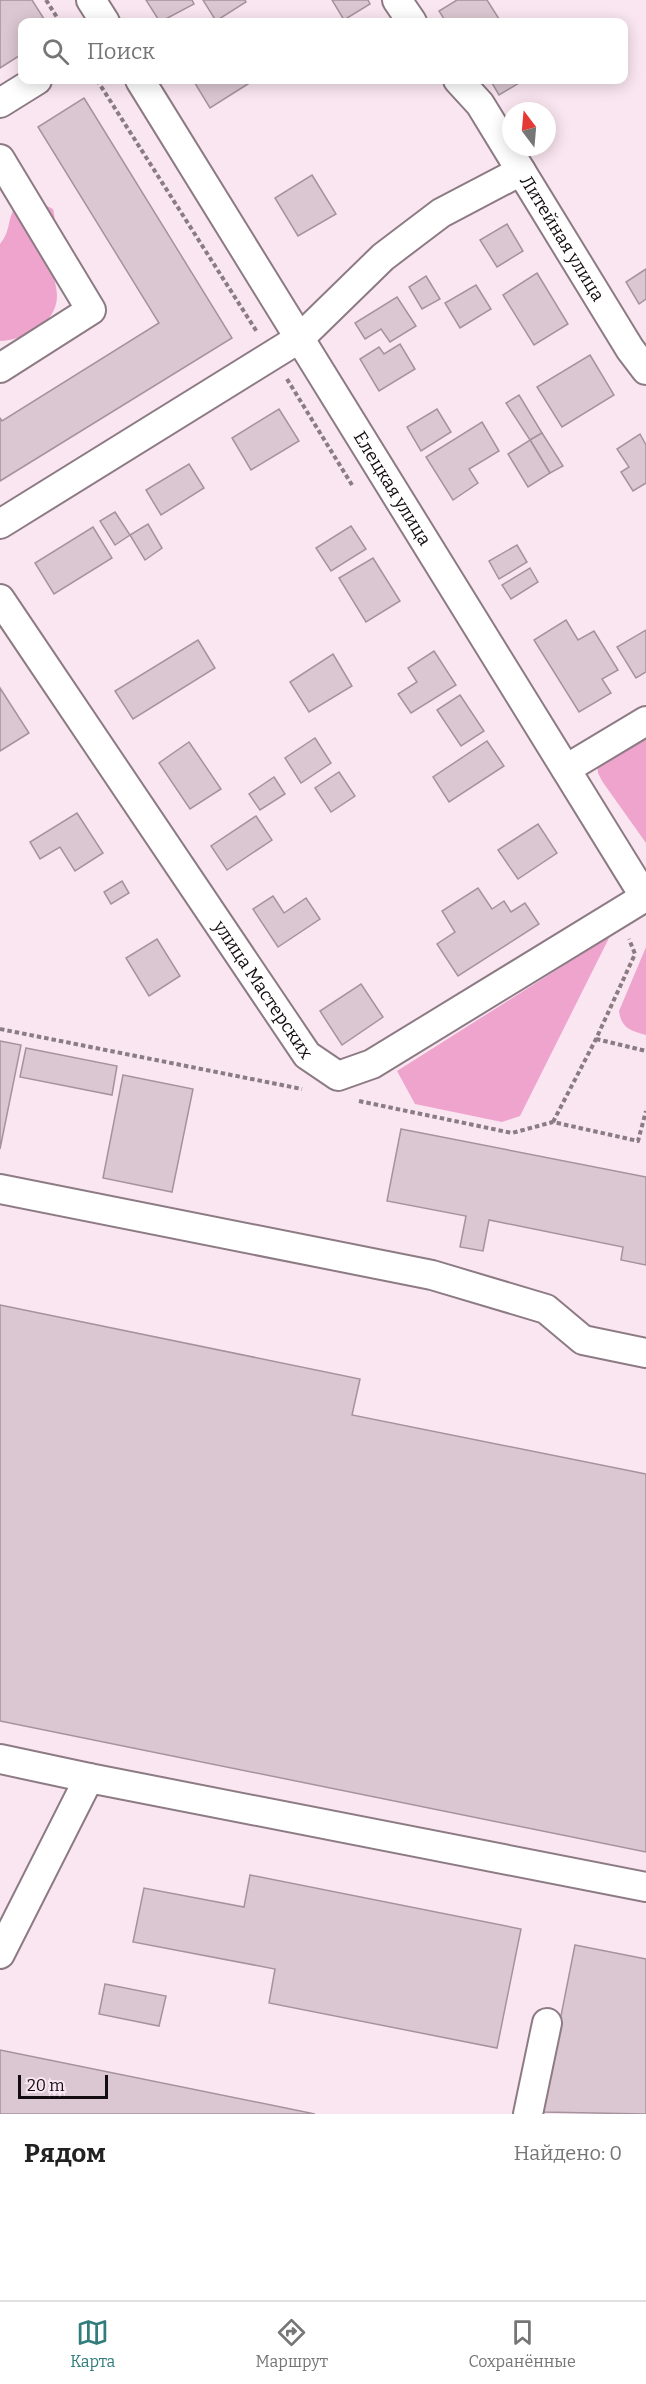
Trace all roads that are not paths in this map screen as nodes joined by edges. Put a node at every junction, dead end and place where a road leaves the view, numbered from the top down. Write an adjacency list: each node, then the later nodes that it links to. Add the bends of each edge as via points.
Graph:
1 (91, 0): 3 (street)
2 (397, 0): 4 (street)
3 (102, 18)
4 (409, 18)
5 (31, 84): 8 (street)
6 (142, 84): 11 (street, Елецкая улица)
7 (462, 84): 10 (street, Литейная улица, via 480,104)
8 (0, 103)
9 (0, 159): 12 (street, via 91,310)
10 (521, 171): 11 (street, via 441,213 383,257); 13 (street, Литейная улица)
11 (300, 338): 14 (street); 17 (street, Елецкая улица)
12 (0, 368)
13 (646, 370)
14 (0, 524)
15 (4, 615): 18 (street, улица Мастерских, via 307,1055 338,1076 372,1064)
16 (646, 721): 17 (street)
17 (566, 770): 18 (street, Елецкая улица)
18 (645, 898)
19 (0, 1189): 20 (street, via 432,1275 546,1309 583,1340)
20 (646, 1353)
21 (0, 1759): 22 (street)
22 (89, 1778): 23 (street); 24 (street)
23 (646, 1887)
24 (0, 1954)
25 (547, 2023): 26 (street)
26 (528, 2114)

